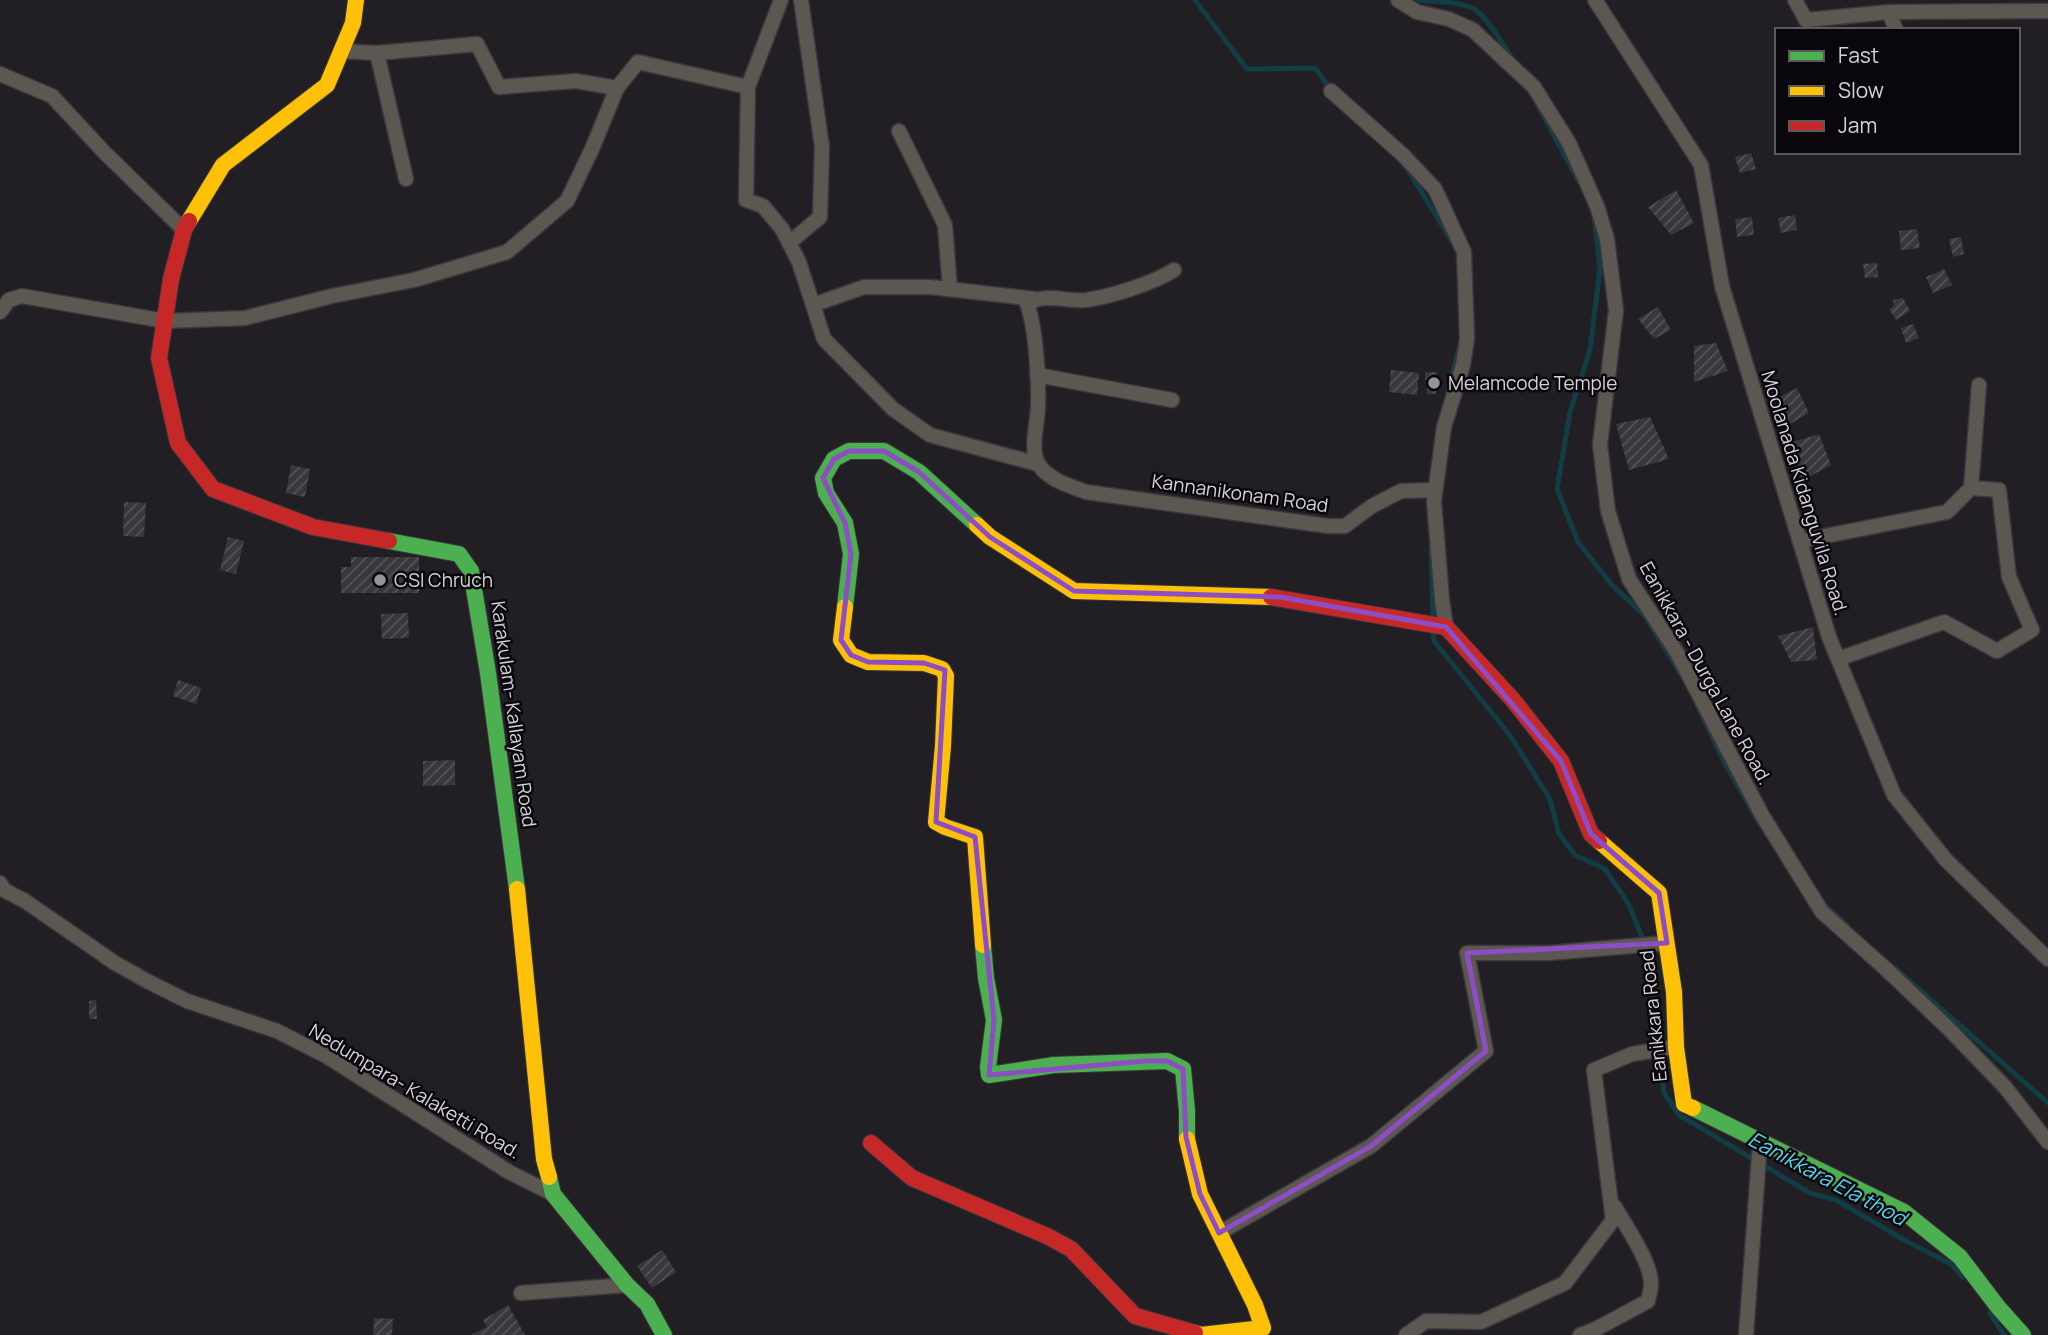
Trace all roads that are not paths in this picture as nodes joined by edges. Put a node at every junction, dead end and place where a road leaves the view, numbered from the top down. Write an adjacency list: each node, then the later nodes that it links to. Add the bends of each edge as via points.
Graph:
1 (356, 0): 10 (street, Karakulam- Kallayam Road, via 353,23)
2 (781, 0): 13 (street, Kannanikonam Road)
3 (801, 0): 19 (street, via 822,147 820,217)
4 (1398, 0): 40 (street, Eanikkara - Durga Lane Road., via 1417,12 1473,30 1534,88 1569,143 1607,239 1616,310 1601,444 1608,511 1629,579 1676,651 1762,815 1822,912 1949,1029)
5 (1595, 0): 32 (street, Moolanada Kidanguvila Road., via 1701,165 1722,286)
6 (1795, 0): 7 (street, via 1806,20)
7 (1889, 12): 8 (street); 9 (street)
8 (2048, 12)
9 (1895, 28)
10 (341, 51): 11 (street); 18 (street, Karakulam- Kallayam Road, via 327,85 223,165)
11 (377, 53): 14 (street, via 477,44 499,88 576,81); 17 (street)
12 (0, 74): 18 (street, via 52,96)
13 (748, 87): 14 (street, via 638,62); 19 (street, Kannanikonam Road, via 746,200 763,206)
14 (617, 88): 25 (street, via 567,201 507,252 414,280 245,318)
15 (1331, 91): 31 (street, via 1435,190 1464,252 1467,339)
16 (899, 131): 21 (street, via 945,225)
17 (406, 179)
18 (184, 230): 25 (street, Karakulam- Kallayam Road)
19 (789, 243): 24 (street, Kannanikonam Road)
20 (1174, 270): 22 (street, via 1116,294 1083,300)
21 (950, 289): 22 (street); 24 (street, via 864,287)
22 (1035, 299): 26 (street, via 1027,304)
23 (3, 302): 25 (street, via 22,296)
24 (813, 305): 29 (street, Kannanikonam Road, via 824,339 893,409 919,428 930,435)
25 (165, 321): 42 (street, Karakulam- Kallayam Road, via 159,358 178,443 213,489 313,527 459,554 471,571 520,912 544,1159)
26 (1037, 375): 28 (street); 29 (street, via 1034,434)
27 (1979, 385): 30 (street)
28 (1172, 400)
29 (1038, 464): 31 (street, Kannanikonam Road, via 1065,485 1086,492 1328,526 1345,526 1401,491)
30 (1971, 488): 32 (street, via 1947,512); 34 (street, via 1999,490 2009,578 2032,629 1997,651 1944,622)
31 (1431, 490): 33 (street, via 1442,600)
32 (1800, 541): 34 (street, Moolanada Kidanguvila Road.)
33 (1438, 625): 36 (street, Eanikkara Road, via 1513,700 1561,761 1591,834 1659,893); 44 (street, via 1280,597 1074,591 990,537 919,472 884,451 849,451 834,459 823,478 826,493 845,523 851,554 841,640 851,655 868,663 924,663 942,669 946,676 936,822 975,837 986,978 994,1020 989,1075 1054,1065 1145,1061 1167,1061 1183,1069 1186,1137 1200,1194)
34 (1838, 659): 37 (street, Moolanada Kidanguvila Road., via 1894,795 1946,860)
35 (0, 883): 42 (street, Nedumpara- Kalaketti Road., via 4,890 147,981 187,1001 277,1031 328,1057 509,1172)
36 (1667, 943): 38 (street, Eanikkara Road, via 1674,992); 44 (street, via 1549,953 1467,953 1486,1051 1371,1146)
37 (2048, 959)
38 (1664, 1049): 39 (street, Eanikkara Road, via 1684,1104); 43 (street, via 1632,1054 1594,1070)
39 (1760, 1142): 51 (street); 52 (street, Eanikkara Road, via 1904,1212 1960,1257)
40 (2048, 1142)
41 (872, 1143): 47 (street, via 912,1178 1071,1249 1135,1316 1201,1335)
42 (554, 1194): 45 (street, Karakulam- Kallayam Road)
43 (1611, 1202): 49 (street, via 1613,1220 1565,1283 1481,1322 1426,1321); 50 (street, via 1632,1235 1652,1282 1648,1301)
44 (1219, 1233): 47 (street)
45 (627, 1285): 46 (street); 48 (street, Karakulam- Kallayam Road, via 648,1304)
46 (521, 1293)
47 (1266, 1331)
48 (664, 1335)
49 (1406, 1335)
50 (1580, 1335)
51 (1746, 1335)
52 (2023, 1335)

